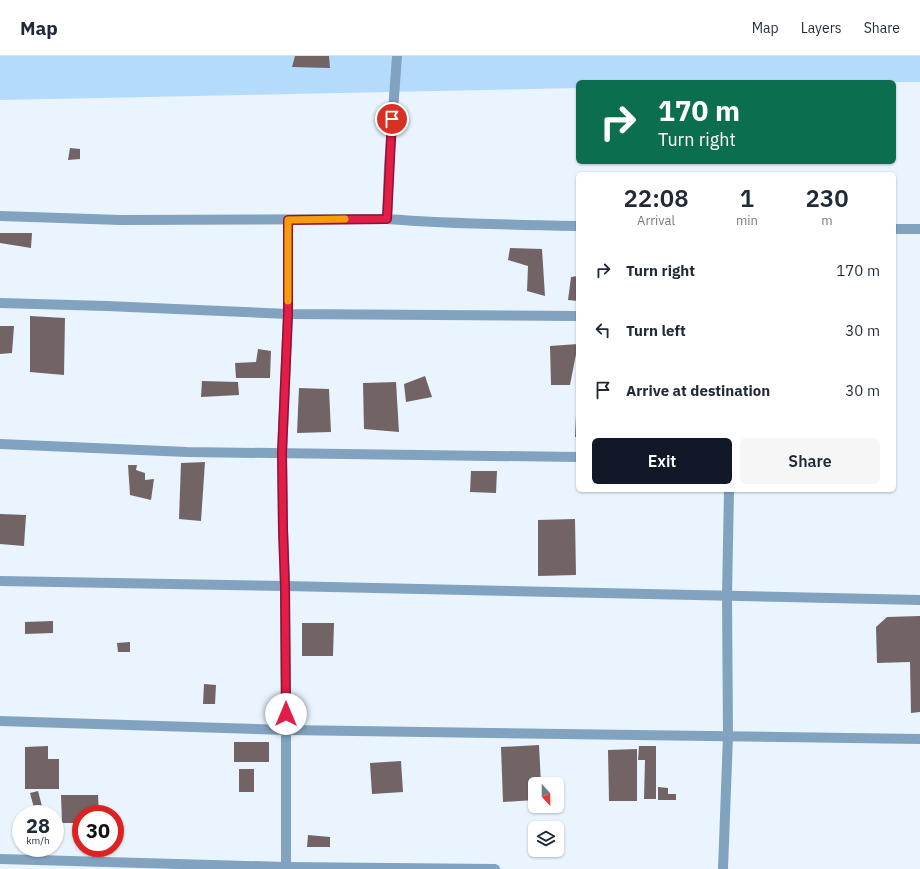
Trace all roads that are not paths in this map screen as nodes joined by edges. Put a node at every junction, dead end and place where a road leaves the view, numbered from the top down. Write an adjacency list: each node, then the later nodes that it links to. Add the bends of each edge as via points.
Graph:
1 (397, 56): 3 (street)
2 (0, 216): 4 (street, via 121,220)
3 (387, 219): 4 (street); 5 (street, via 453,224)
4 (288, 220): 9 (street)
5 (576, 226)
6 (896, 229): 7 (street)
7 (920, 229)
8 (0, 304): 9 (street)
9 (288, 314): 10 (street); 12 (street)
10 (576, 316)
11 (0, 444): 12 (street, via 187,452)
12 (282, 453): 13 (street); 16 (street)
13 (576, 457)
14 (729, 492): 17 (street)
15 (0, 581): 16 (street)
16 (285, 586): 17 (street); 20 (street)
17 (727, 596): 18 (street); 21 (street)
18 (920, 600)
19 (0, 721): 20 (street)
20 (286, 730): 21 (street); 24 (street)
21 (728, 736): 22 (street); 26 (street)
22 (920, 739)
23 (0, 859): 24 (street)
24 (286, 868): 25 (street)
25 (495, 869)
26 (723, 869)

